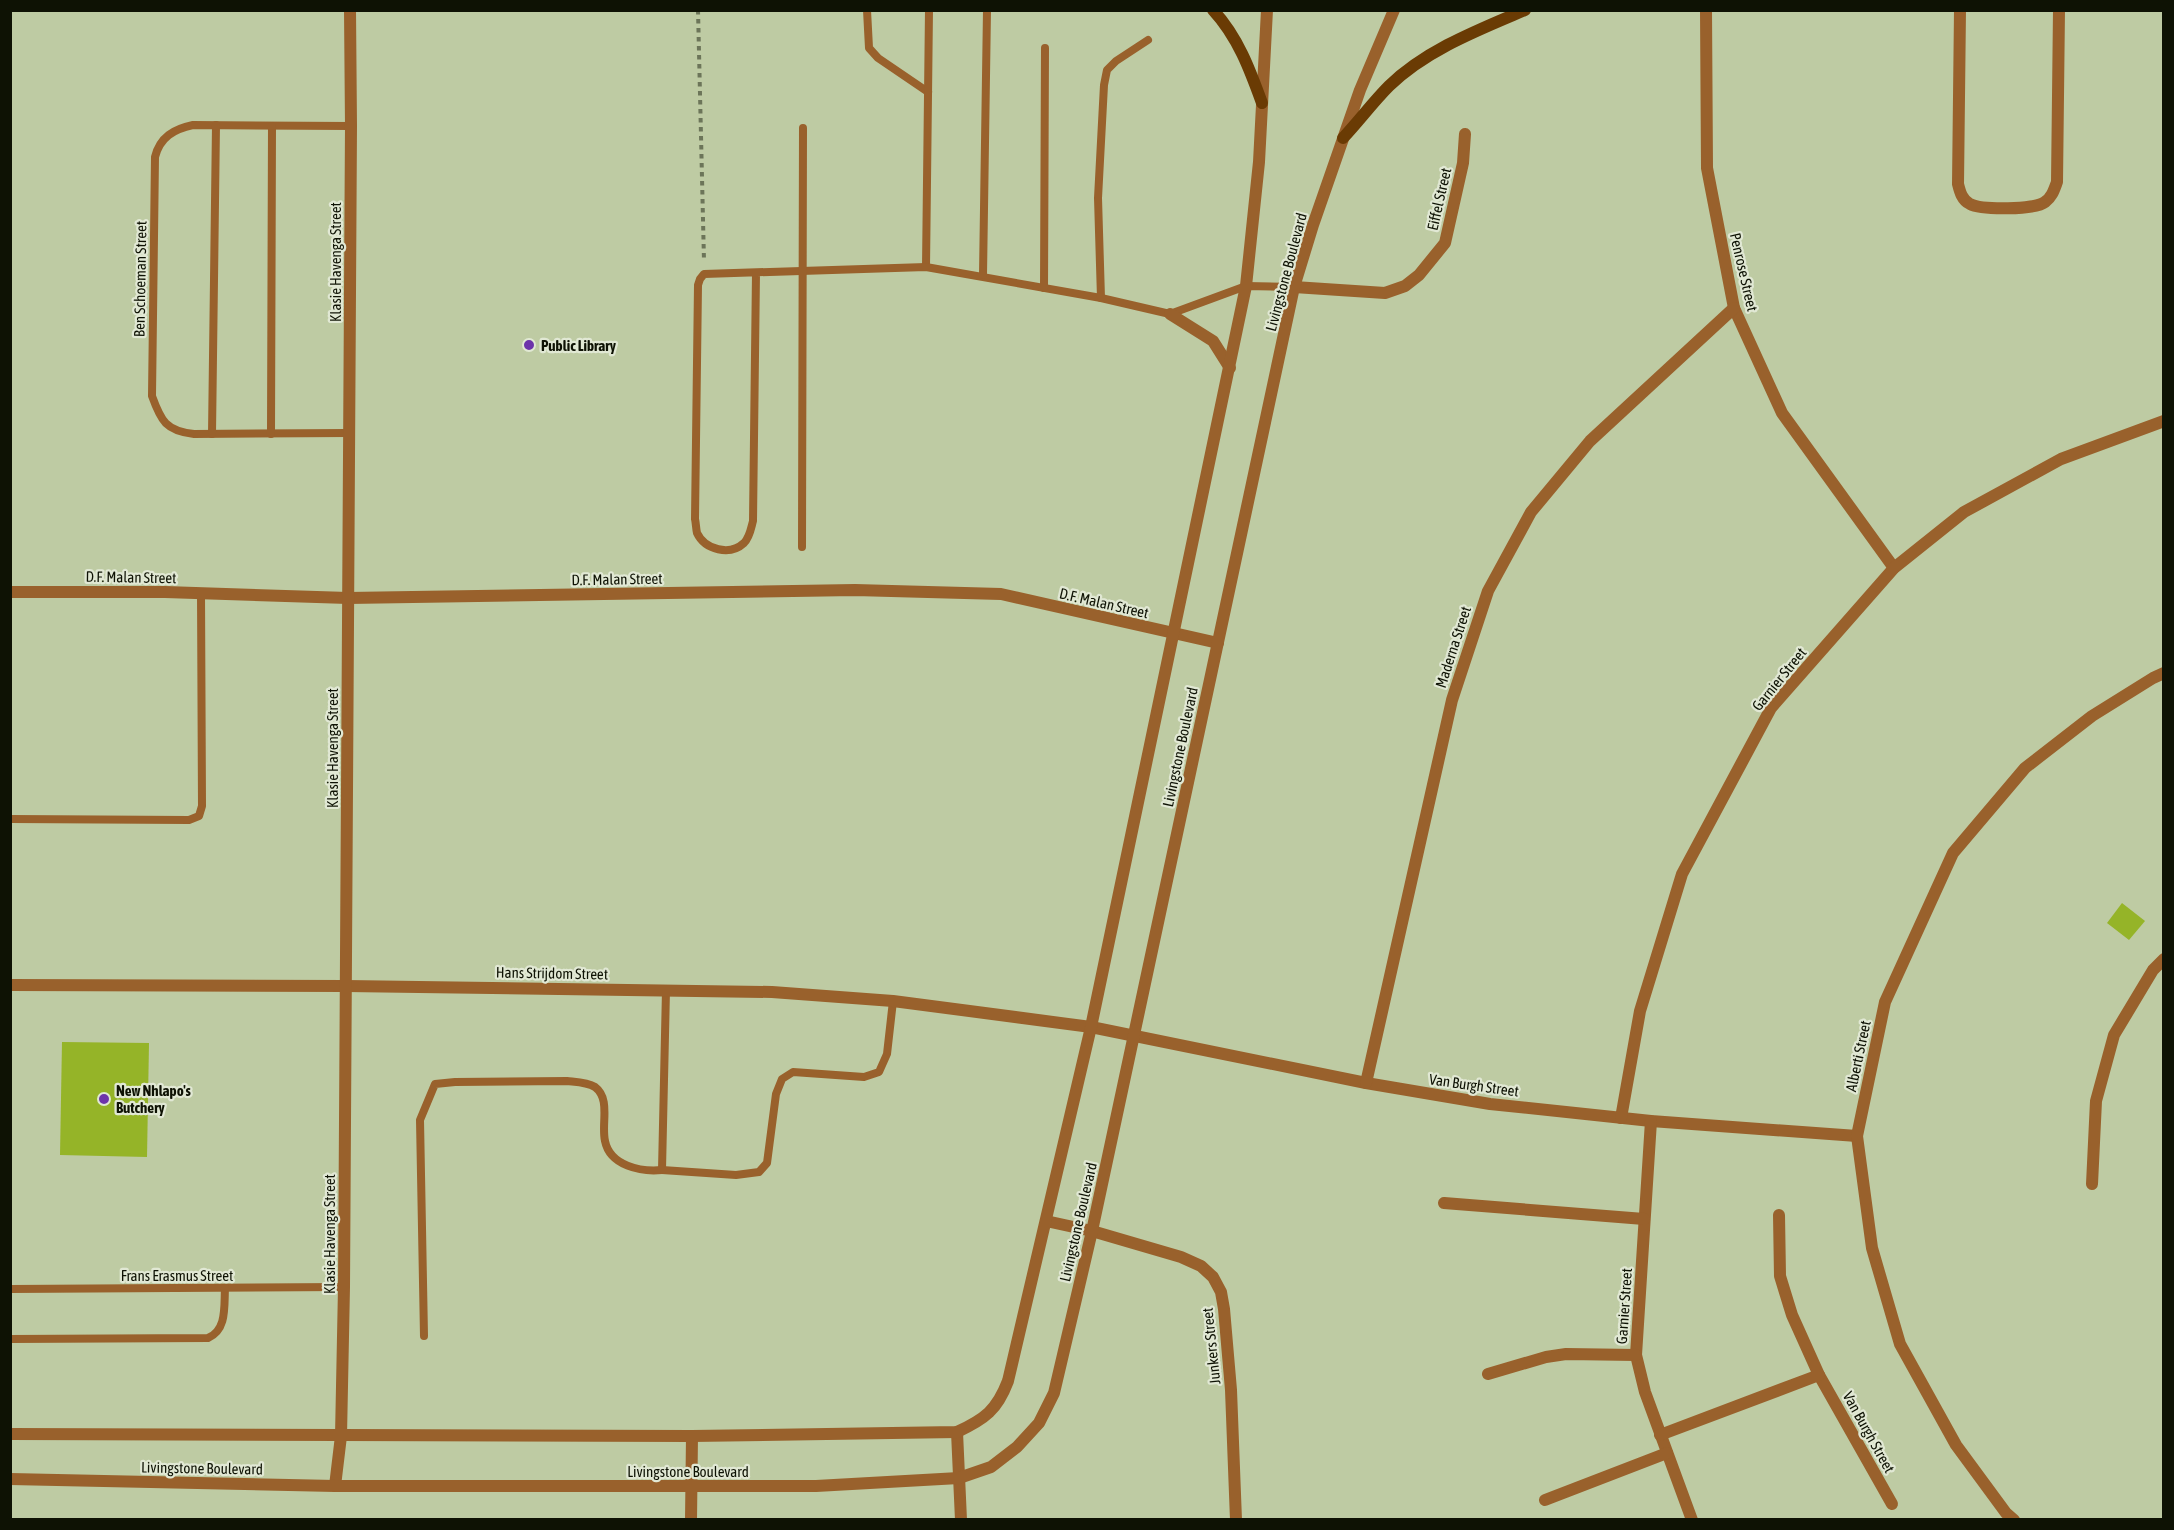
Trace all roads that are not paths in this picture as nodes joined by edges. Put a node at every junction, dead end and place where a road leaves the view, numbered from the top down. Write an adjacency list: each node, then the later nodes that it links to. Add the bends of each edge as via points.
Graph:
1 (350, 10): 18 (street, Klasie Havenga Street)
2 (867, 10): 14 (lane, via 869,48)
3 (929, 10): 14 (lane)
4 (987, 10): 25 (lane)
5 (1214, 10): 15 (main road, via 1238,44)
6 (1268, 10): 15 (street, Livingstone Boulevard)
7 (1394, 10): 21 (street, Livingstone Boulevard)
8 (1525, 10): 21 (main road, via 1424,60 1390,85)
9 (1706, 10): 30 (street, Penrose Street, via 1707,168)
10 (1960, 10): 11 (street, via 1958,184 1969,204 1983,208 2032,207 2052,196 2057,182)
11 (2059, 10)
12 (1148, 40): 29 (lane, via 1107,70 1104,85 1098,198)
13 (1045, 48): 28 (lane)
14 (928, 92): 22 (lane)
15 (1262, 103): 26 (street, Livingstone Boulevard)
16 (216, 125): 17 (lane, Ben Schoeman Street); 35 (lane); 35 (lane, Ben Schoeman Street, via 179,128 158,146 155,157 152,396 160,417 170,427 179,432)
17 (272, 126): 18 (lane, Ben Schoeman Street); 36 (lane)
18 (351, 126): 34 (street, Klasie Havenga Street)
19 (803, 128): 23 (lane)
20 (1466, 134): 27 (street, Eiffel Street, via 1444,243 1419,275 1405,286 1385,293)
21 (1343, 138): 27 (street, Livingstone Boulevard)
22 (926, 267): 23 (lane); 25 (lane)
23 (804, 272): 24 (lane); 37 (lane)
24 (756, 273): 24 (lane, via 753,520 744,542 736,549 724,550 703,542 695,519 698,285 704,274)
25 (983, 275): 28 (lane)
26 (1246, 286): 27 (lane); 31 (lane); 32 (street, Livingstone Boulevard)
27 (1294, 287): 43 (street, Livingstone Boulevard)
28 (1044, 288): 29 (lane)
29 (1101, 298): 31 (lane)
30 (1734, 308): 38 (street, Penrose Street, via 1782,413); 53 (street, Maderna Street, via 1590,441 1531,512 1488,591 1452,700)
31 (1170, 314): 32 (street, via 1213,341)
32 (1230, 368): 42 (street, Livingstone Boulevard)
33 (2163, 421): 38 (street, Garnier Street, via 2061,459 1983,501)
34 (348, 433): 36 (lane, Ben Schoeman Street); 41 (street, Klasie Havenga Street)
35 (212, 434): 36 (lane, Ben Schoeman Street)
36 (271, 434)
37 (802, 548)
38 (1894, 568): 54 (street, Garnier Street, via 1771,708 1682,874 1640,1011)
39 (10, 592): 40 (street, D.F. Malan Street)
40 (201, 594): 41 (street, D.F. Malan Street); 45 (lane, via 199,816 189,820)
41 (348, 598): 42 (street, D.F. Malan Street, via 855,590 1001,594); 48 (street, Klasie Havenga Street)
42 (1173, 634): 43 (street, D.F. Malan Street); 51 (street, Livingstone Boulevard)
43 (1218, 643): 52 (street, Livingstone Boulevard)
44 (2163, 673): 56 (street, Alberti Street, via 2092,716 2025,768 1953,854 1885,1002)
45 (10, 819)
46 (2163, 959): 58 (street, via 2152,970 2114,1035 2096,1101)
47 (10, 985): 48 (street, Hans Strijdom Street)
48 (346, 986): 49 (street, Hans Strijdom Street); 64 (street, Klasie Havenga Street)
49 (666, 990): 50 (street, Hans Strijdom Street, via 772,992); 57 (lane)
50 (893, 1001): 51 (street, Hans Strijdom Street); 57 (lane, via 887,1054 879,1072 864,1077 793,1072 782,1079 776,1094 767,1163 759,1172 736,1175)
51 (1091, 1027): 52 (street, Van Burgh Street); 62 (street, Livingstone Boulevard)
52 (1134, 1035): 53 (street, Van Burgh Street); 63 (street, Livingstone Boulevard)
53 (1366, 1083): 54 (street, Van Burgh Street, via 1490,1104)
54 (1621, 1118): 55 (street, Van Burgh Street)
55 (1651, 1121): 56 (street, Van Burgh Street); 61 (street, Garnier Street)
56 (1857, 1136): 84 (street, Alberti Street, via 1872,1248 1900,1344 1956,1445)
57 (662, 1170): 67 (lane, via 650,1172 632,1167 613,1156 605,1142 603,1098 584,1083 435,1084 420,1120)
58 (2092, 1184)
59 (1444, 1203): 61 (street)
60 (1779, 1215): 71 (street, Van Burgh Street, via 1780,1276 1792,1315)
61 (1644, 1218): 69 (street, Garnier Street)
62 (1046, 1221): 63 (street, Junkers Street); 72 (street, Livingstone Boulevard, via 1002,1398 982,1420)
63 (1092, 1231): 78 (street, Livingstone Boulevard, via 1054,1393 1039,1423 991,1467); 87 (street, Junkers Street, via 1201,1266 1221,1292 1231,1390)
64 (344, 1287): 65 (lane, Frans Erasmus Street); 75 (street, Klasie Havenga Street)
65 (225, 1288): 66 (lane, Frans Erasmus Street); 68 (lane, via 220,1331 208,1338)
66 (10, 1289)
67 (424, 1336)
68 (10, 1339)
69 (1636, 1355): 70 (street, via 1566,1354); 74 (street, Garnier Street)
70 (1488, 1374)
71 (1819, 1375): 74 (street); 83 (street, Van Burgh Street)
72 (957, 1432): 76 (street, Livingstone Boulevard); 78 (street)
73 (10, 1434): 75 (street, Livingstone Boulevard)
74 (1660, 1435): 77 (street, Garnier Street)
75 (341, 1436): 76 (street, Livingstone Boulevard); 81 (street, Klasie Havenga Street)
76 (693, 1436): 80 (street)
77 (1666, 1453): 82 (street); 88 (street, Garnier Street)
78 (959, 1478): 80 (street, Livingstone Boulevard, via 816,1486); 86 (street)
79 (10, 1479): 81 (street, Livingstone Boulevard)
80 (691, 1485): 81 (street, Livingstone Boulevard); 85 (street)
81 (335, 1486)
82 (1545, 1500)
83 (1892, 1504)
84 (2005, 1517)
85 (691, 1520)
86 (961, 1520)
87 (1236, 1520)
88 (1692, 1520)

